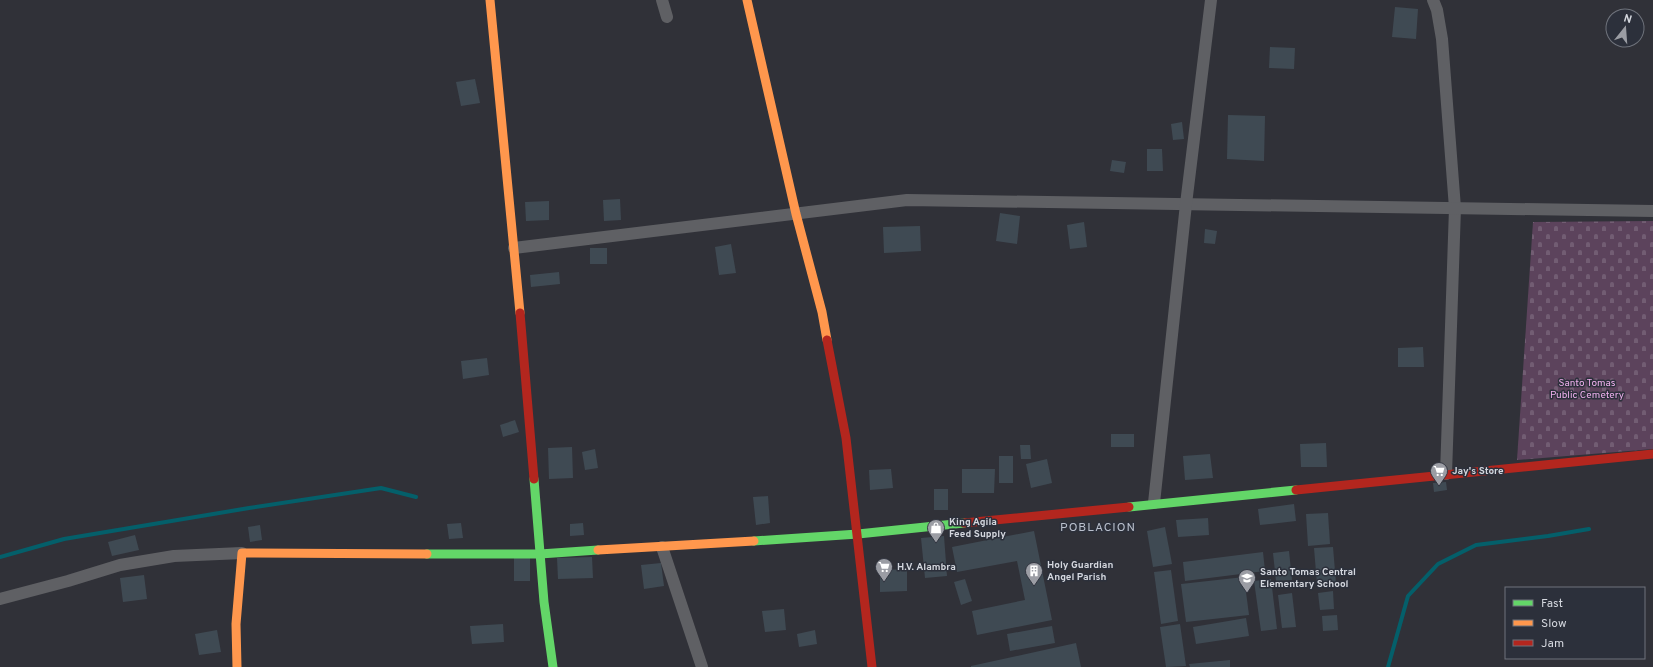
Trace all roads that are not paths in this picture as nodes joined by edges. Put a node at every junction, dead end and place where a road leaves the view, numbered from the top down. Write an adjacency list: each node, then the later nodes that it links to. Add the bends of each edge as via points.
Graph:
1 (490, 0): 11 (street)
2 (662, 0): 6 (street)
3 (746, 0): 10 (street)
4 (1211, 0): 7 (street)
5 (1433, 0): 8 (street, via 1442,39)
6 (667, 16)
7 (1186, 204): 8 (street); 10 (street, via 907,200); 14 (street)
8 (1456, 208): 9 (street); 13 (street)
9 (1653, 211)
10 (796, 214): 11 (street); 15 (street, via 822,312 846,438)
11 (514, 248): 18 (street)
12 (1653, 454): 13 (street)
13 (1446, 474): 14 (street)
14 (1154, 503): 15 (street)
15 (858, 534): 16 (street); 23 (street)
16 (662, 547): 18 (street); 22 (street)
17 (242, 553): 18 (street); 19 (street, via 174,556 120,565); 20 (street, via 238,598)
18 (540, 554): 21 (street)
19 (0, 598)
20 (237, 667)
21 (552, 667)
22 (702, 667)
23 (872, 667)

